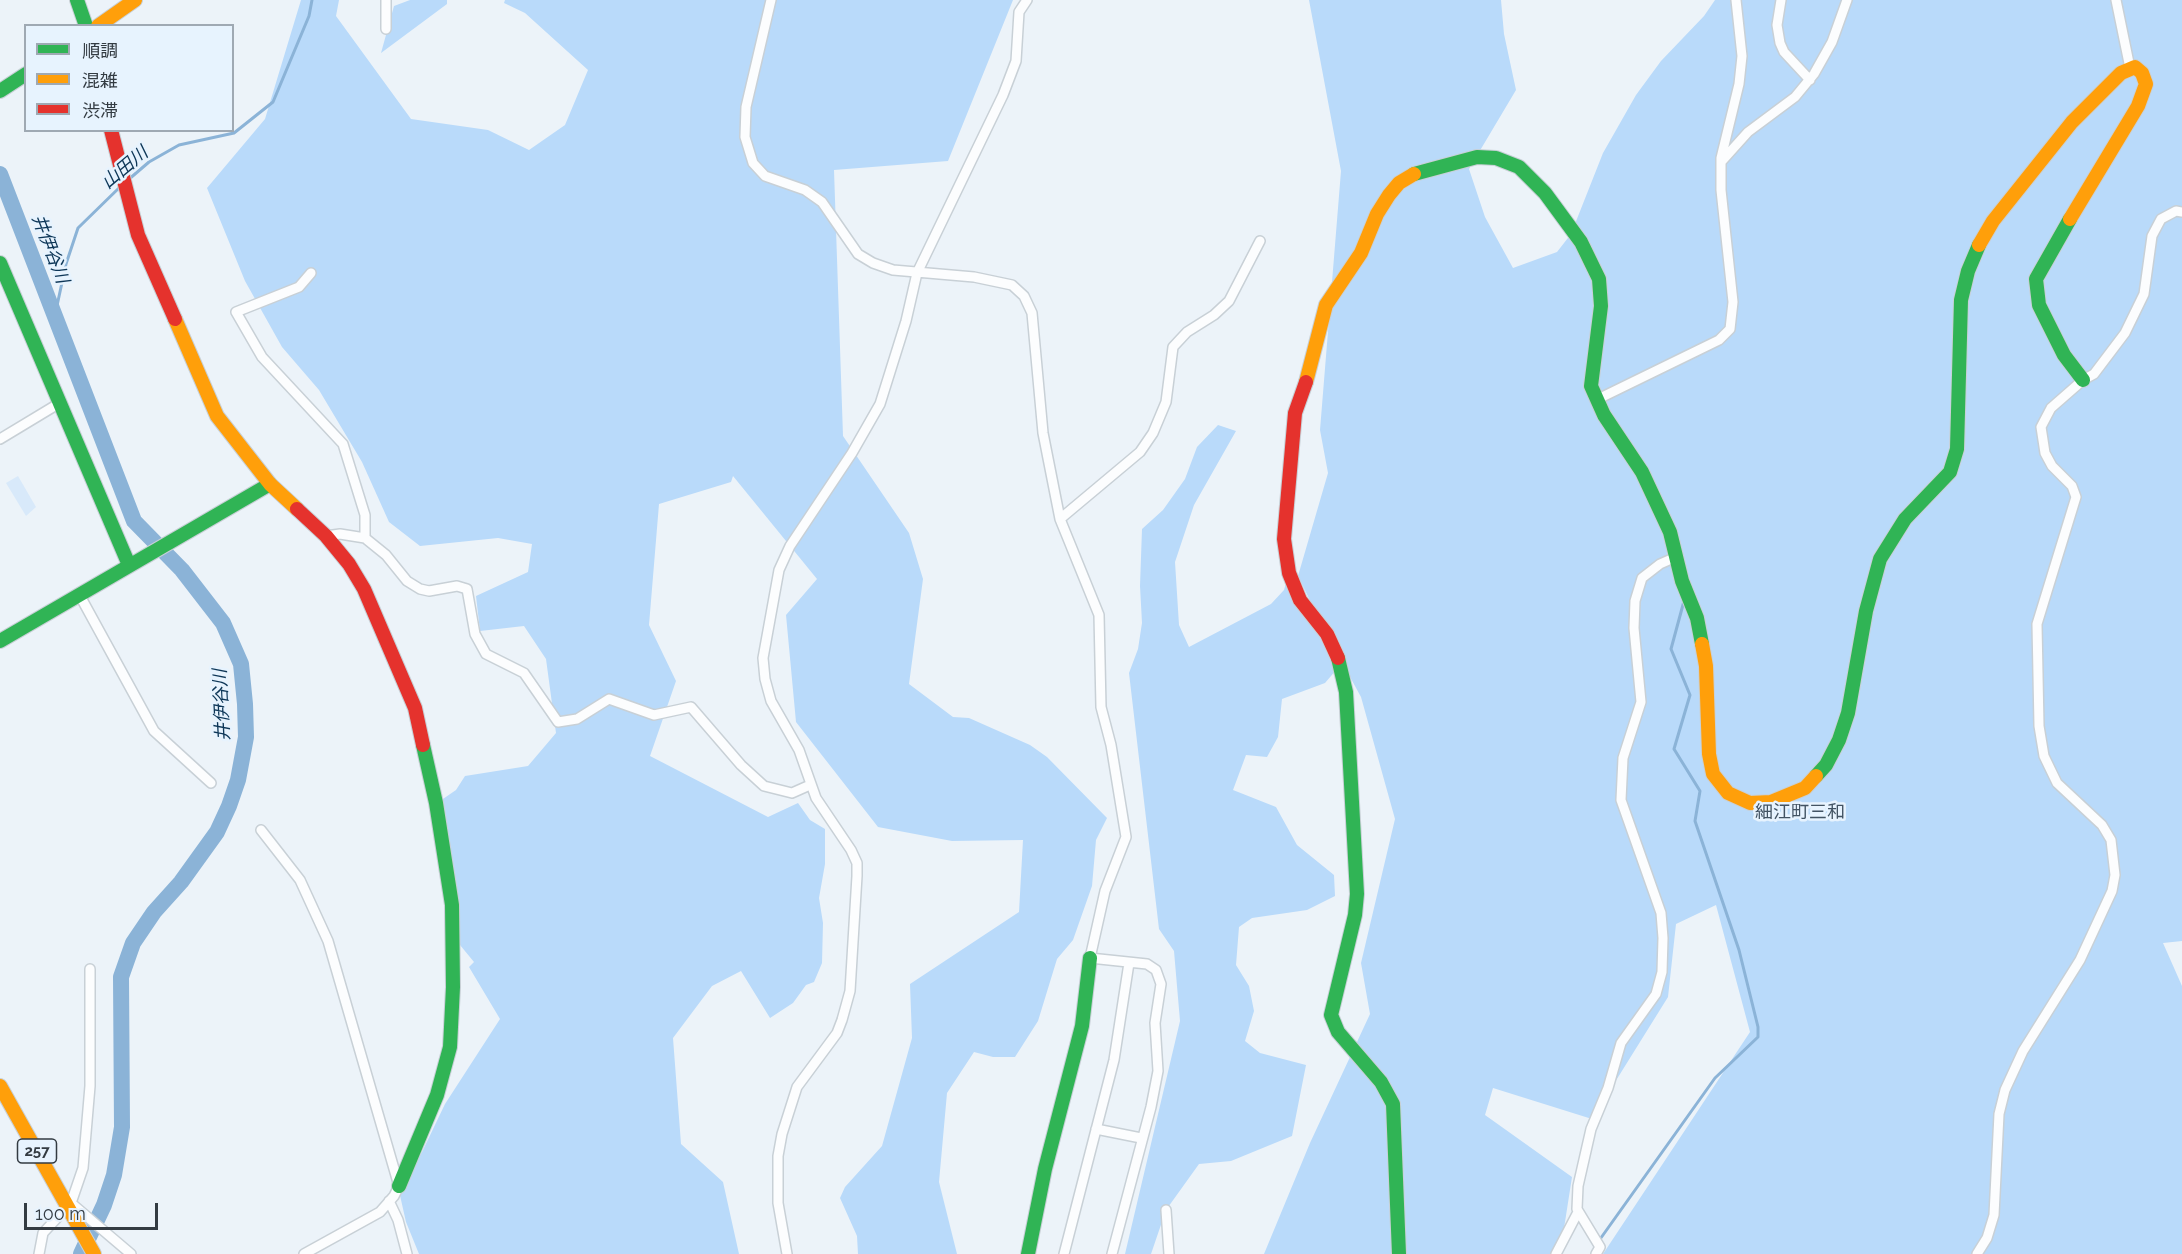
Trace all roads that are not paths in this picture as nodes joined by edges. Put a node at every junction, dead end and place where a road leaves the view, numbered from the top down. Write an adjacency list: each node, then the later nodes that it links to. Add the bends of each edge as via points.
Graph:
1 (77, 0): 10 (main road)
2 (135, 0): 11 (main road)
3 (386, 0): 12 (street)
4 (771, 0): 23 (street, via 746,108 745,138 753,163 765,176 805,190 822,202 858,255 893,270)
5 (1027, 0): 23 (street, via 1019,12 1016,61 1003,95)
6 (1736, 0): 18 (street, via 1742,56)
7 (1781, 0): 15 (street, via 1779,43)
8 (1846, 0): 15 (street, via 1832,42)
9 (2116, 0): 13 (street)
10 (85, 24)
11 (101, 24)
12 (386, 29)
13 (2130, 68): 24 (main road, via 2140,69 2145,92 2036,279 2039,305 2064,355); 32 (main road, via 2072,122 1993,221 1979,245 1961,300 1960,395 1952,467 1905,519 1880,559 1839,740 1826,765 1805,788 1781,799 1750,803 1728,793 1717,782 1709,754 1702,637)
14 (24, 75): 16 (main road)
15 (1810, 80): 18 (street, via 1785,106 1755,125)
16 (0, 91)
17 (111, 132): 28 (main road, via 152,273 217,416)
18 (1721, 162): 25 (street, via 1724,233 1733,302 1730,329 1719,340)
19 (2182, 212): 24 (street, via 2161,219 2152,236 2139,308 2094,374)
20 (1260, 241): 29 (street, via 1229,301 1173,347 1166,402 1154,433 1140,452)
21 (0, 263): 26 (main road)
22 (311, 273): 31 (street, via 299,287 236,312 261,357 343,444 365,515)
23 (917, 273): 29 (street, via 996,280 1012,285 1024,296 1032,313 1043,433); 37 (street, via 880,404 790,546 779,570 763,658 765,679 778,717 799,750)
24 (2083, 380): 63 (street, via 2051,408 2041,427 2045,453 2072,486 2076,497 2037,624 2039,726 2044,756 2057,783 2102,825 2111,840 2115,875 2112,891 2080,960 2023,1051 2005,1090 1999,1114 1994,1215)
25 (1596, 400): 32 (main road, via 1642,472 1670,532); 61 (main road, via 1592,386 1601,306 1599,279 1576,234 1545,193 1519,167 1496,158 1477,157 1428,168 1399,183 1377,214 1361,253 1326,305 1295,413 1284,538 1288,573 1300,600 1331,643 1346,692 1357,894 1331,1015 1338,1032 1382,1082 1393,1104)
26 (58, 404): 27 (street); 33 (main road)
27 (0, 439)
28 (270, 484): 30 (main road); 33 (main road)
29 (1060, 519): 39 (street, via 1099,615 1101,707 1126,837 1105,891)
30 (326, 536): 31 (street); 45 (main road, via 364,589 415,708 436,803 452,905 450,1047 437,1095)
31 (365, 538): 37 (street, via 414,587 429,591 463,586 469,591 475,634 486,654 524,673 558,722 577,719 609,699 654,715 691,707 741,765 765,786 792,793)
32 (1676, 556): 49 (street, via 1642,578 1635,602 1641,702 1623,758 1621,789 1635,846 1661,913 1662,972 1656,994 1621,1043 1591,1129 1578,1186)
33 (133, 562): 34 (main road)
34 (79, 594): 35 (main road); 36 (street, via 154,731)
35 (0, 641)
36 (211, 783)
37 (810, 785): 56 (street, via 851,850 857,876 850,992 837,1033 797,1087 778,1155 778,1203)
38 (261, 830): 45 (street, via 300,880 328,941)
39 (1090, 958): 40 (street); 57 (main road, via 1082,1026 1045,1169)
40 (1129, 963): 43 (street, via 1114,1060); 44 (street, via 1153,967 1161,984 1155,1023 1158,1071)
41 (90, 969): 47 (street, via 87,1136)
42 (0, 1086): 47 (main road, 257)
43 (1096, 1129): 44 (street); 58 (street)
44 (1141, 1138): 59 (street)
45 (399, 1186): 46 (street)
46 (389, 1201): 54 (street, via 380,1212); 55 (street)
47 (72, 1209): 51 (street, via 43,1233); 52 (main road, 257); 53 (street)
48 (1166, 1210): 60 (street)
49 (1578, 1212): 50 (street); 62 (street)
50 (1597, 1245)
51 (39, 1254)
52 (94, 1254)
53 (131, 1254)
54 (304, 1254)
55 (407, 1254)
56 (787, 1254)
57 (1028, 1254)
58 (1064, 1254)
59 (1112, 1254)
60 (1168, 1254)
61 (1400, 1254)
62 (1556, 1254)
63 (1977, 1254)

